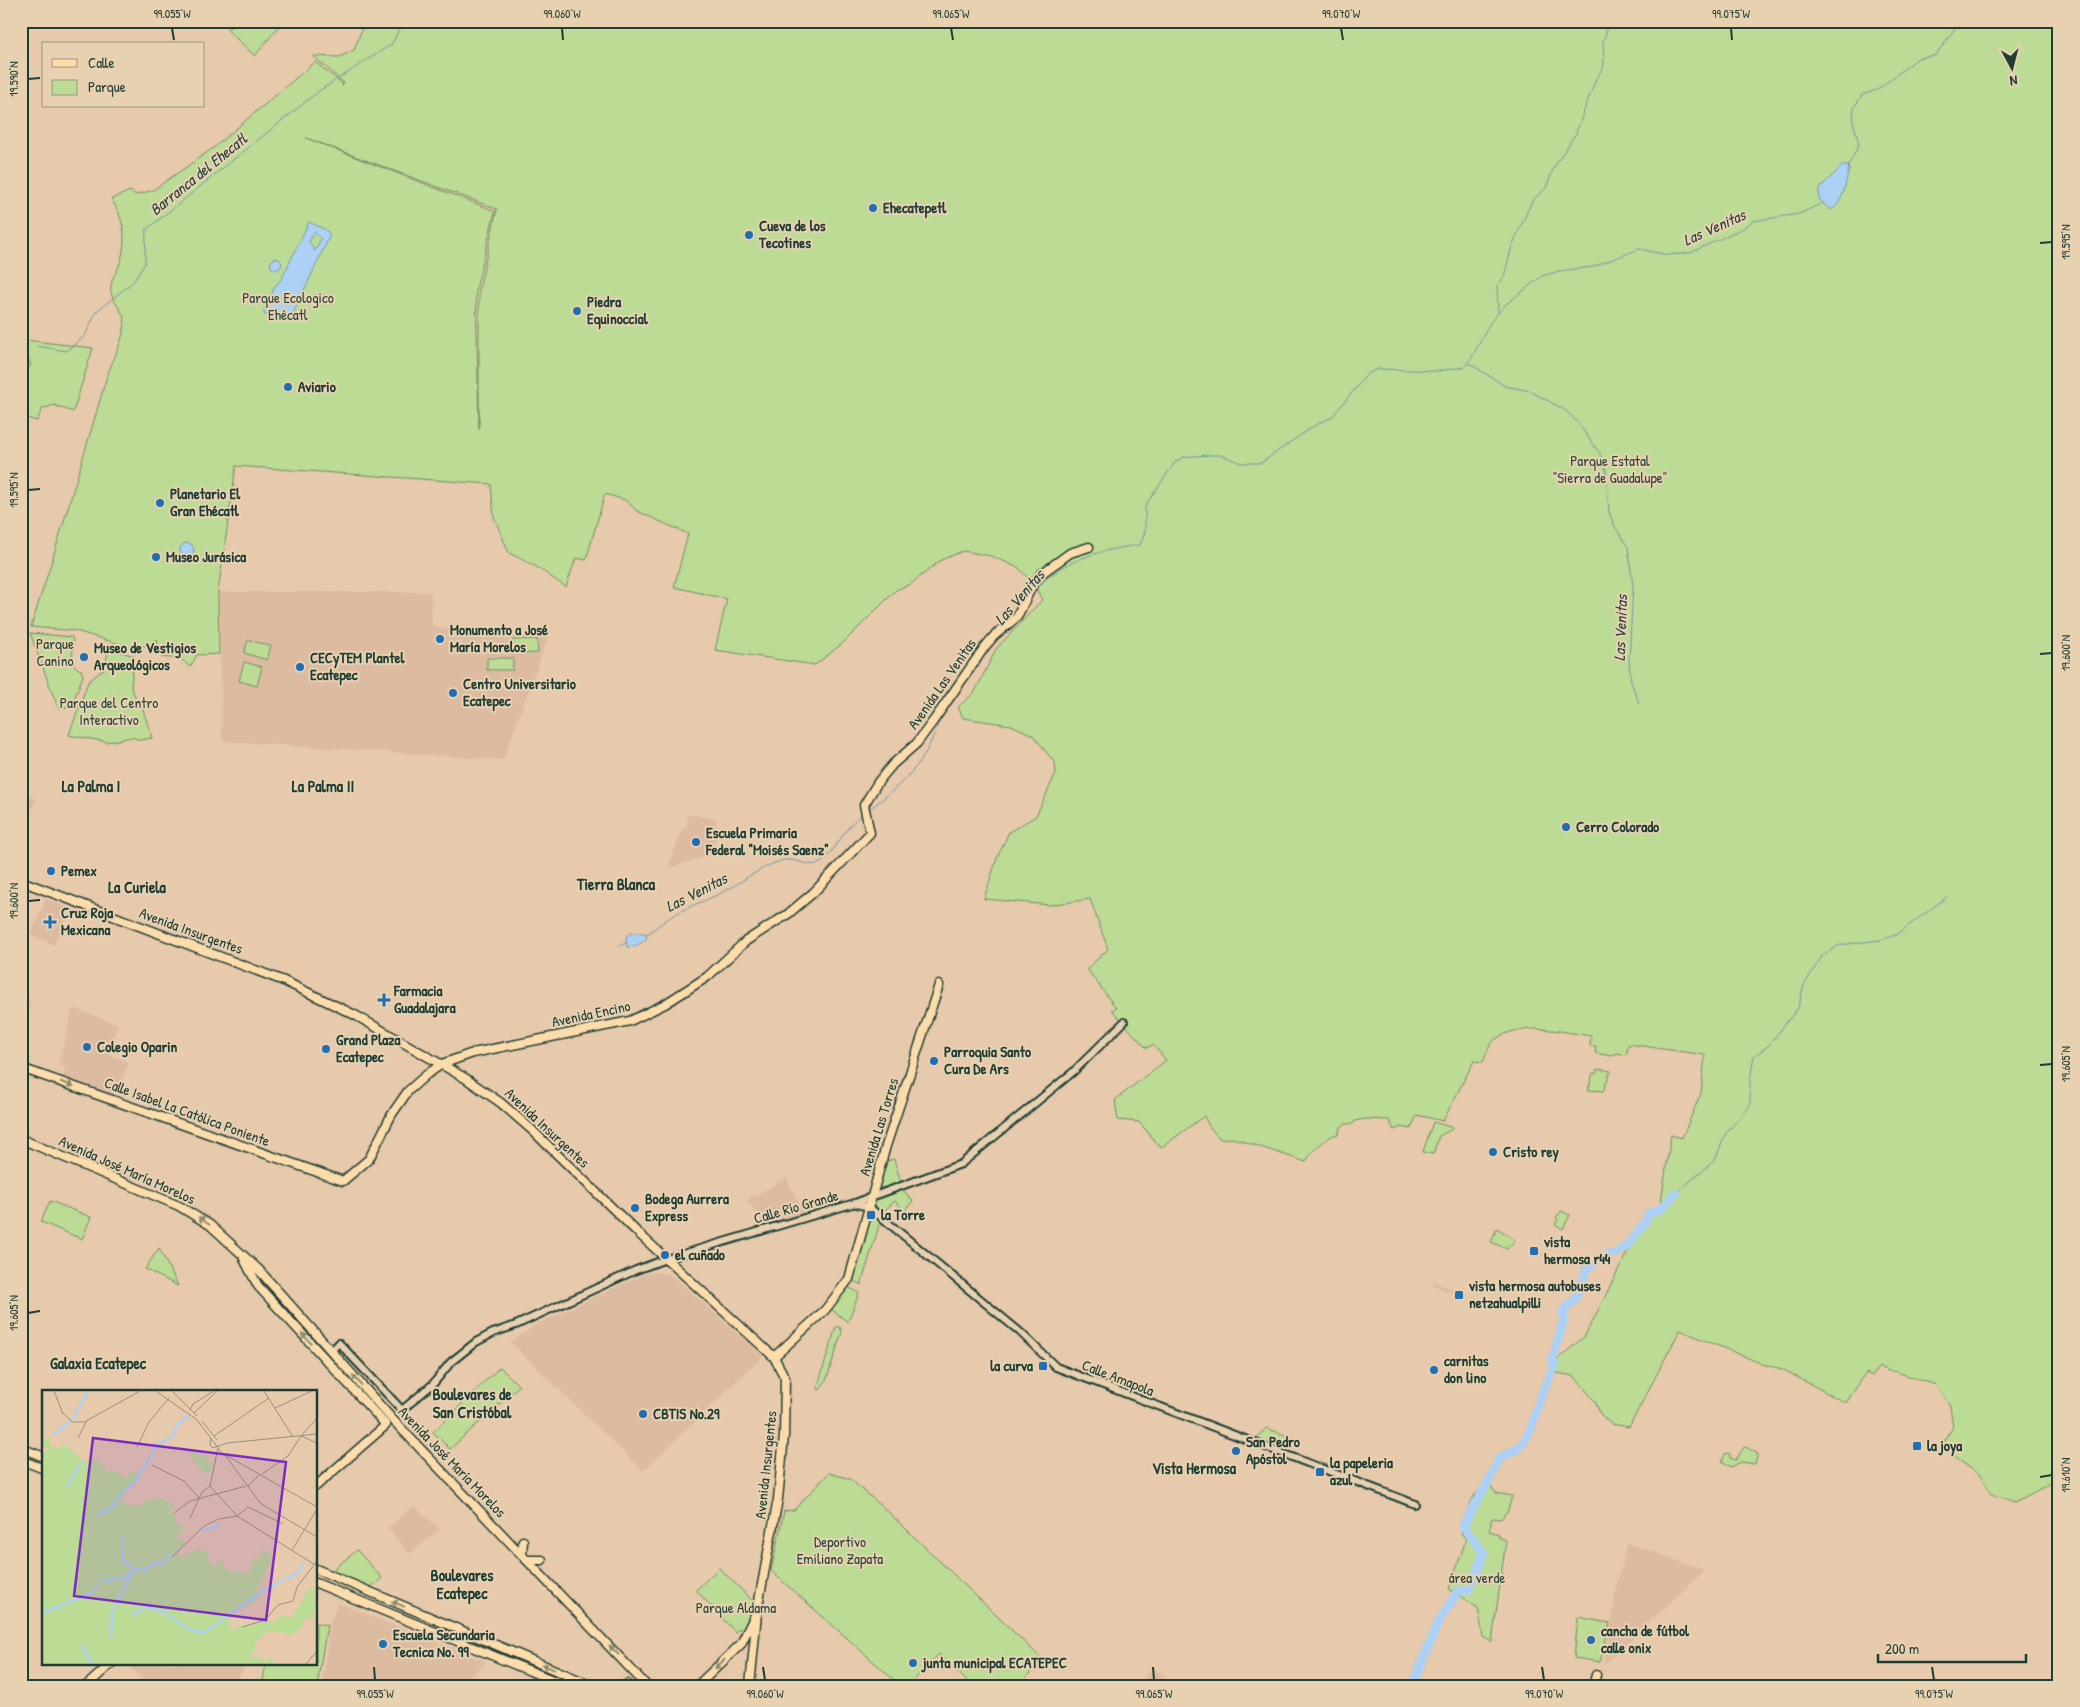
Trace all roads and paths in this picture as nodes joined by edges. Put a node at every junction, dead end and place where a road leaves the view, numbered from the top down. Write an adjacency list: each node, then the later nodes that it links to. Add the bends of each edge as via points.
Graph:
1 (1089, 547): 2 (main road, Avenida Las Venitas, via 1070,553 1041,574 1017,617 994,636 928,728 888,770 866,809)
2 (870, 833): 6 (main road, Avenida Encino, via 814,892 788,914 746,942 707,976 638,1018 473,1053)
3 (21, 881): 6 (main road, Avenida Insurgentes, via 284,981 355,1015)
4 (940, 984): 10 (main road, Avenida Las Torres, via 886,1146)
5 (1124, 1022): 10 (street, Calle Río Grande, via 1073,1072 961,1164)
6 (442, 1064): 9 (main road, Avenida Encino, via 408,1091 369,1159); 14 (main road, Avenida Insurgentes, via 501,1103)
7 (21, 1068): 9 (main road, Calle Isabel La Católica Poniente, one-way to 9)
8 (21, 1139): 13 (main road, Avenida José María Morelos, one-way to 8, via 210,1225 179,1206)
9 (343, 1181)
10 (873, 1196): 11 (street, Calle Río Grande); 12 (main road, Avenida Las Torres)
11 (855, 1203): 12 (street, Calle Amapola); 14 (street, Calle Río Grande)
12 (869, 1206): 16 (main road, Avenida Las Torres, via 849,1279 825,1310); 24 (street, Calle Amapola, via 1020,1332 1056,1367)
13 (241, 1253): 15 (main road, Avenida José María Morelos); 17 (main road, Avenida José María Morelos, one-way to 13, via 258,1286)
14 (666, 1259): 15 (street, Calle Río Grande, via 493,1332 451,1362 433,1384 402,1410 339,1343); 16 (main road, Avenida Insurgentes)
15 (331, 1351): 18 (main road, Avenida José María Morelos, one-way to 15)
16 (774, 1357): 30 (main road, Avenida Insurgentes, via 785,1378 784,1436 778,1499)
17 (366, 1402): 18 (main road); 23 (main road, Avenida José María Morelos, via 386,1425)
18 (392, 1419): 26 (main road, Avenida José María Morelos)
19 (21, 1448): 20 (main road)
20 (42, 1456)
21 (23, 1461): 22 (main road)
22 (42, 1469)
23 (318, 1484)
24 (1416, 1504)
25 (523, 1541): 26 (main road)
26 (524, 1557): 27 (main road); 38 (main road, Avenida José María Morelos, one-way to 26)
27 (542, 1560)
28 (318, 1570): 37 (main road, one-way to 28)
29 (318, 1584): 36 (main road)
30 (757, 1611): 31 (main road, Avenida Insurgentes); 32 (main road, Avenida Insurgentes)
31 (741, 1644): 32 (main road); 39 (main road, Avenida Insurgentes, one-way to 39)
32 (753, 1653): 40 (main road, Avenida Insurgentes)
33 (111, 1664): 35 (main road)
34 (1596, 1675): 41 (main road)
35 (86, 1686)
36 (567, 1686)
37 (593, 1686)
38 (648, 1686)
39 (697, 1686)
40 (750, 1686)
41 (1593, 1686)

